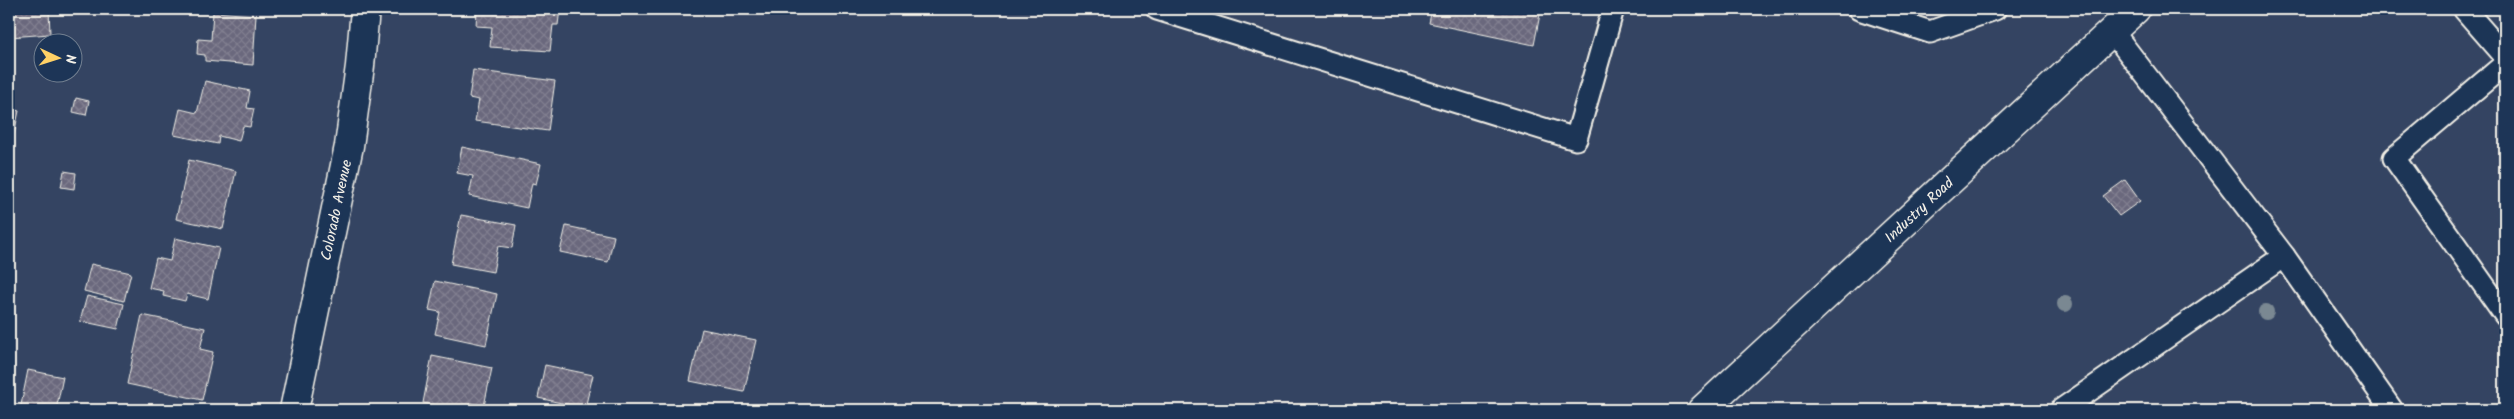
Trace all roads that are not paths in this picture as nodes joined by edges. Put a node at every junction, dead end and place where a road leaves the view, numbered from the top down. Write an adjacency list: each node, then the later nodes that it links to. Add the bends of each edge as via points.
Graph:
1 (365, 9): 13 (main road, Colorado Avenue, via 349,146)
2 (1157, 9): 3 (lane, via 1576,139)
3 (1612, 9)
4 (1859, 9): 5 (lane, via 1930,32)
5 (1995, 9)
6 (2136, 9): 8 (main road, Industry Road)
7 (2464, 9): 9 (lane)
8 (2112, 31): 11 (lane); 14 (main road, Industry Road)
9 (2505, 56)
10 (2505, 64): 12 (lane, via 2394,158)
11 (2284, 256): 15 (lane); 16 (lane)
12 (2505, 315)
13 (294, 410)
14 (1702, 410)
15 (2061, 410)
16 (2392, 410)

